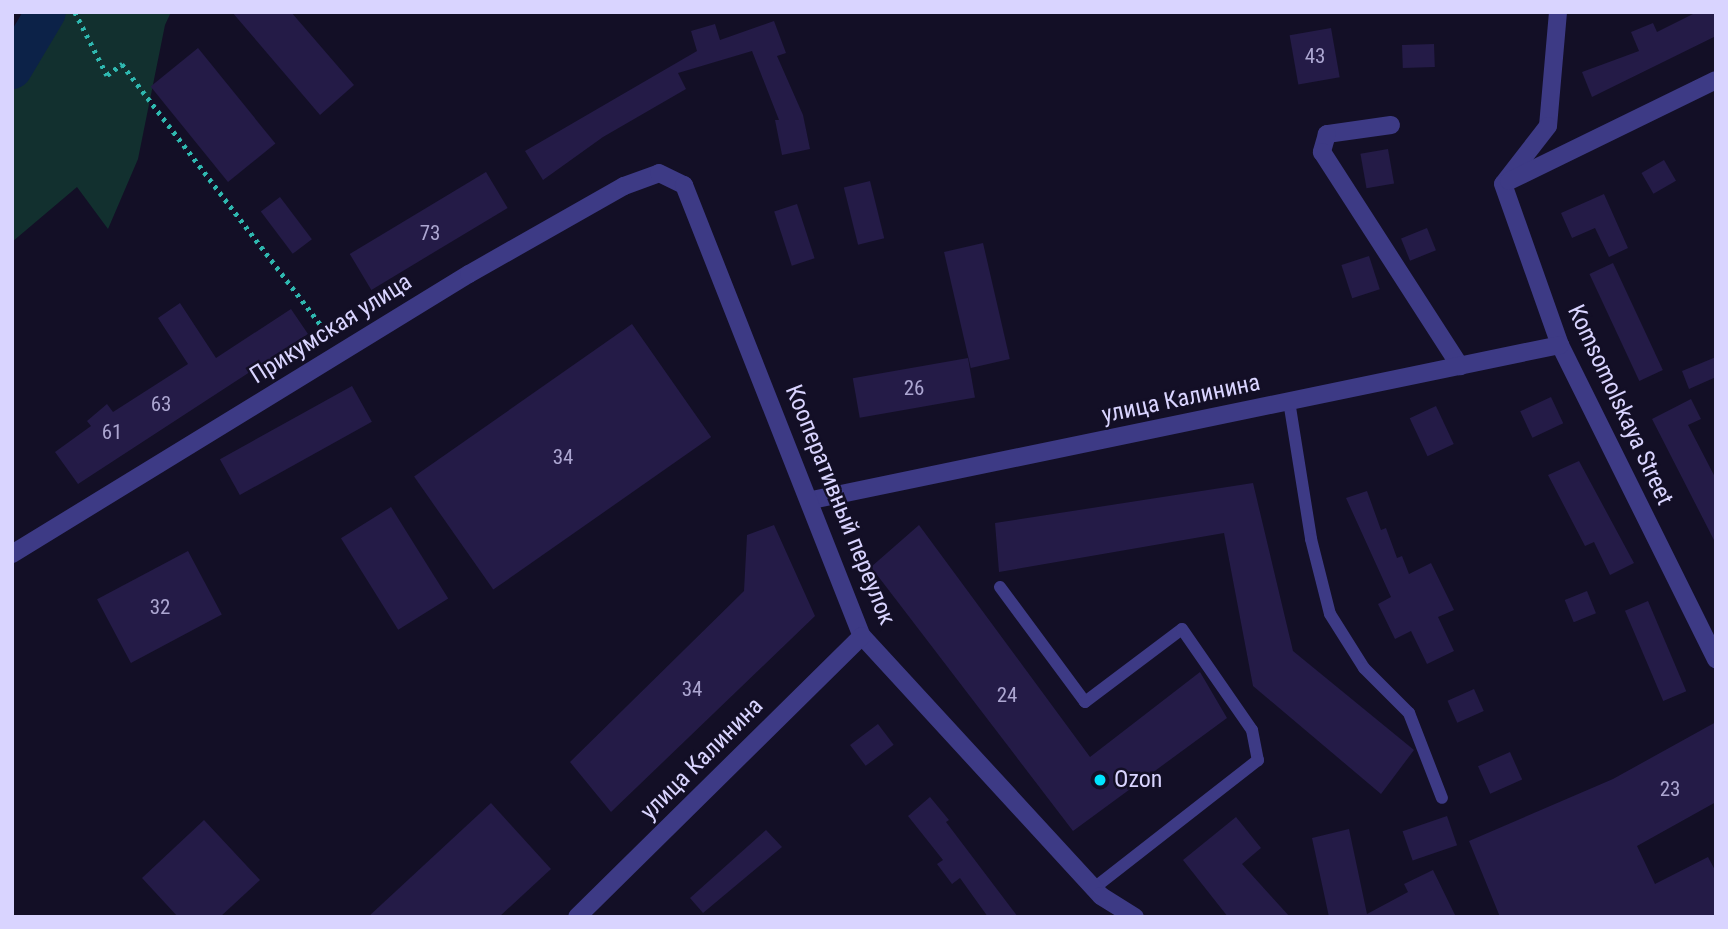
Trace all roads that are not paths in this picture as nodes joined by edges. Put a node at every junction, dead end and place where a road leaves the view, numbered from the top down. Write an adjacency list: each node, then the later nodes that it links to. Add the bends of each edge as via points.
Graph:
1 (1558, 12): 4 (street, via 1548,126)
2 (1716, 80): 4 (street)
3 (1391, 125): 7 (street, via 1327,134 1322,152)
4 (1503, 184): 6 (street, Komsomolskaya Street)
5 (684, 185): 9 (street, Кооперативный переулок); 10 (street, Прикумская улица, via 659,173 624,186 341,352)
6 (1560, 345): 7 (street, улица Калинина); 13 (street, Komsomolskaya Street)
7 (1460, 366): 8 (street, улица Калинина)
8 (1289, 401): 9 (street, улица Калинина); 14 (lane, via 1311,539 1330,614 1364,667 1409,713)
9 (812, 500): 12 (street, Кооперативный переулок)
10 (12, 554)
11 (1000, 587): 15 (lane, via 1085,702 1182,629 1252,730 1258,760)
12 (862, 636): 15 (street, Кооперативный переулок); 16 (street, улица Калинина)
13 (1716, 659)
14 (1442, 797)
15 (1094, 888): 17 (street, Кооперативный переулок)
16 (577, 917)
17 (1135, 917)

